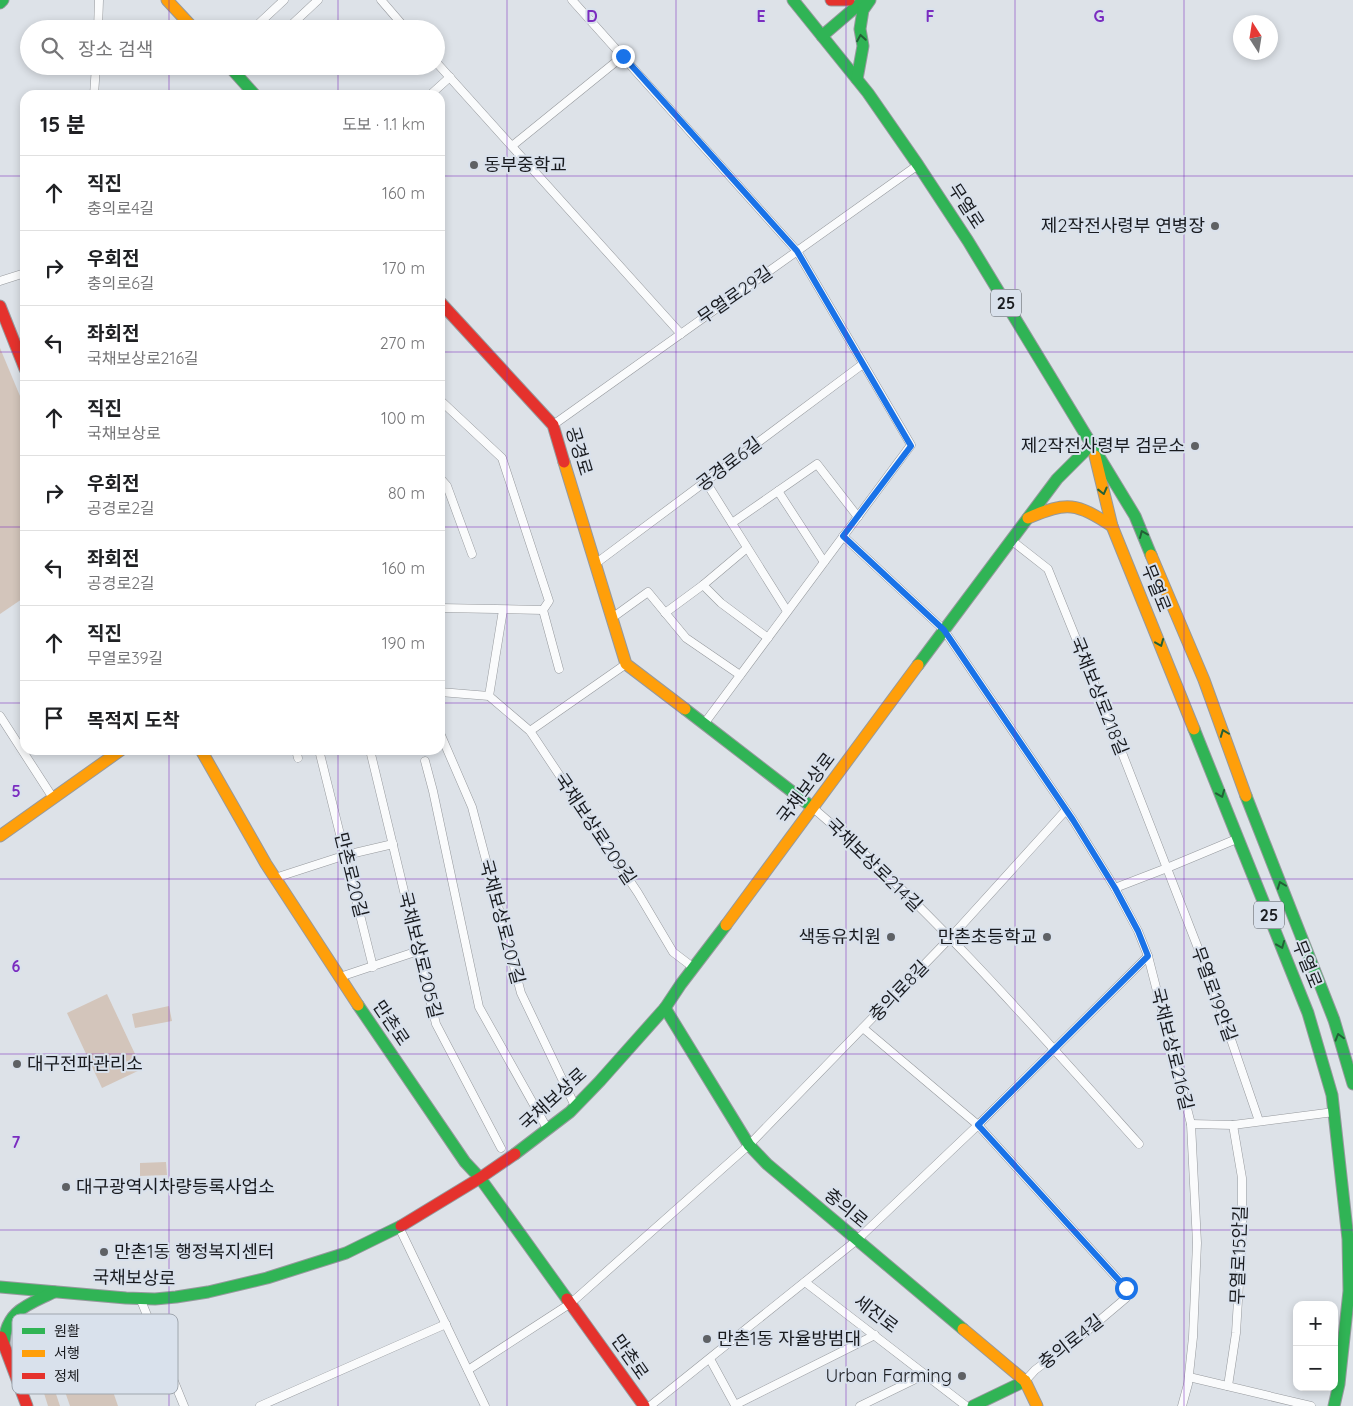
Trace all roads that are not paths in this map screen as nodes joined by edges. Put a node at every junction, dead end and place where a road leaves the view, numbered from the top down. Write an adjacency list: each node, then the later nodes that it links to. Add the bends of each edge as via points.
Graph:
1 (3, 0): 13 (main road)
2 (99, 0): 14 (street)
3 (167, 0): 15 (main road)
4 (284, 0): 16 (street)
5 (318, 0): 17 (street)
6 (380, 0): 18 (street)
7 (572, 0): 20 (street)
8 (793, 0): 19 (main road, 무열로 / 25)
9 (831, 0): 10 (main road)
10 (849, 0)
11 (864, 0): 19 (main road)
12 (870, 0): 25 (main road, one-way to 12, via 863,10)
13 (0, 4)
14 (98, 20)
15 (186, 20)
16 (263, 20)
17 (297, 20)
18 (398, 20)
19 (822, 36): 25 (main road, 무열로 / 25)
20 (623, 56): 29 (street); 31 (street)
21 (445, 72): 24 (street)
22 (95, 75): 26 (street)
23 (237, 75): 27 (main road)
24 (450, 77): 28 (street); 29 (street)
25 (857, 79): 30 (main road, 무열로 / 25)
26 (94, 90)
27 (251, 90)
28 (436, 90)
29 (512, 146): 36 (street)
30 (918, 165): 31 (street, 무열로29길); 41 (main road, 무열로 / 25)
31 (797, 251): 36 (street, 무열로29길); 38 (street)
32 (20, 275): 33 (street)
33 (0, 281)
34 (0, 306): 37 (main road)
35 (445, 307): 40 (main road, 공경로)
36 (680, 334): 40 (street, 무열로29길)
37 (20, 356)
38 (863, 364): 42 (street, 공경로6길); 45 (street, via 911,446)
39 (445, 405): 58 (street, via 502,458 549,601)
40 (553, 425): 54 (main road, 공경로)
41 (1092, 444): 46 (main road, 국채보상로, via 1057,479); 48 (main road, 무열로 / 25, one-way to 48); 99 (main road, 무열로, one-way to 41, via 1334,1020 1200,671 1135,516)
42 (706, 482): 47 (street); 54 (street, 공경로6길)
43 (445, 484): 52 (street)
44 (778, 490): 45 (street, via 817,464); 47 (street); 53 (street)
45 (858, 517): 49 (street)
46 (1027, 519): 48 (main road, via 1066,505 1080,507); 50 (main road, 국채보상로)
47 (732, 523): 51 (street)
48 (1112, 526): 84 (main road, 무열로 / 25, one-way to 84)
49 (843, 536): 53 (street); 62 (street)
50 (1011, 540): 62 (main road, 국채보상로); 87 (street, 국채보상로218길, via 1048,568)
51 (747, 548): 55 (street); 59 (street)
52 (472, 554)
53 (824, 562): 59 (street)
54 (595, 564): 61 (main road, 공경로)
55 (703, 585): 60 (street); 63 (street, via 721,603)
56 (445, 608): 57 (street)
57 (503, 610): 58 (street); 68 (street)
58 (543, 610): 65 (street)
59 (787, 612): 63 (street)
60 (665, 613): 61 (street, via 648,592); 66 (street, via 686,638)
61 (612, 618): 64 (main road, 공경로)
62 (944, 630): 81 (main road, 국채보상로); 82 (street, 국채보상로216길)
63 (768, 638): 66 (street)
64 (626, 664): 70 (main road); 71 (street)
65 (559, 669)
66 (740, 675): 70 (street)
67 (445, 692): 68 (street)
68 (489, 696): 71 (street, 국채보상로209길)
69 (0, 716): 73 (street)
70 (704, 724): 81 (main road)
71 (530, 731): 94 (street, 국채보상로209길, via 638,893 673,952)
72 (445, 745): 100 (street, 국채보상로207길, via 472,807 521,993)
73 (20, 746)
74 (26, 755): 80 (street)
75 (114, 755): 80 (main road)
76 (203, 755): 88 (main road, 만촌로)
77 (320, 755): 86 (street, 만촌로20길)
78 (371, 755): 85 (street, 국채보상로205길)
79 (425, 760): 106 (street, 국채보상로207길, via 479,1007)
80 (54, 798): 83 (main road)
81 (812, 807): 90 (street, 국채보상로214길); 94 (main road, 국채보상로)
82 (1066, 810): 89 (street, 국채보상로216길); 90 (street, 충의로8길)
83 (0, 836)
84 (1239, 838): 87 (street); 101 (main road, 무열로 / 25, one-way to 101, via 1308,1013)
85 (393, 844): 86 (street); 91 (street, 국채보상로205길)
86 (346, 855): 88 (street); 93 (street, 만촌로20길)
87 (1167, 868): 89 (street); 102 (street, 무열로19안길, via 1212,984)
88 (275, 878): 95 (main road, 만촌로)
89 (1115, 888): 92 (street, 국채보상로216길)
90 (950, 938): 97 (street, 충의로8길); 98 (street, 국채보상로214길)
91 (418, 951): 93 (street); 109 (street, 국채보상로205길, via 436,1024)
92 (1148, 956): 98 (street); 103 (street, 국채보상로216길)
93 (373, 967): 95 (street)
94 (694, 968): 96 (main road, 국채보상로)
95 (340, 977): 110 (main road, 만촌로, via 465,1162)
96 (665, 1008): 100 (main road, 국채보상로); 108 (main road, 충의로)
97 (863, 1028): 105 (street); 108 (street, 충의로8길)
98 (1055, 1050): 105 (street); 107 (street, 국채보상로214길)
99 (1353, 1084)
100 (575, 1106): 106 (main road, 국채보상로)
101 (1334, 1112): 102 (street); 111 (main road, 무열로 / 25)
102 (1259, 1122): 104 (street)
103 (1191, 1124): 104 (street); 129 (street, 국채보상로216길, via 1197,1243)
104 (1233, 1124): 131 (street, 무열로15안길, via 1242,1178 1242,1234 1236,1333)
105 (978, 1125): 113 (street); 130 (street, 충의로4길, via 1126,1288 1126,1298 1034,1370)
106 (548, 1130): 110 (main road, 국채보상로)
107 (1139, 1144)
108 (749, 1146): 113 (main road, 충의로); 118 (street, 충의로8길)
109 (501, 1148)
110 (480, 1178): 112 (main road, 국채보상로); 118 (main road, 만촌로)
111 (1348, 1185): 147 (main road, 무열로 / 25, via 1350,1291 1340,1384)
112 (399, 1227): 117 (main road, 국채보상로, via 346,1253 267,1278 208,1292); 122 (street)
113 (857, 1240): 114 (street); 130 (main road, 충의로)
114 (805, 1282): 123 (street, 세진로); 125 (street)
115 (0, 1287): 116 (main road, 국채보상로)
116 (54, 1292): 117 (main road, 국채보상로); 119 (main road)
117 (140, 1298): 120 (street)
118 (571, 1303): 127 (street); 138 (main road, 만촌로)
119 (14, 1314)
120 (147, 1314)
121 (12, 1316): 124 (main road, via 6,1322)
122 (446, 1324): 127 (street); 136 (street)
123 (875, 1335): 128 (street, 세진로); 140 (street)
124 (2, 1338): 126 (main road)
125 (710, 1359): 139 (street); 140 (street)
126 (12, 1365)
127 (468, 1370): 137 (street)
128 (926, 1374): 141 (street); 142 (street, 세진로)
129 (1189, 1377): 131 (street); 145 (street, 국채보상로216길)
130 (1025, 1381): 143 (main road); 144 (main road, 충의로)
131 (1228, 1386): 146 (street)
132 (178, 1391): 135 (street)
133 (23, 1394): 134 (main road)
134 (27, 1406)
135 (184, 1406)
136 (260, 1406)
137 (485, 1406)
138 (644, 1406)
139 (650, 1406)
140 (735, 1406)
141 (860, 1406)
142 (966, 1406)
143 (973, 1406)
144 (1037, 1406)
145 (1182, 1406)
146 (1311, 1406)
147 (1334, 1406)

